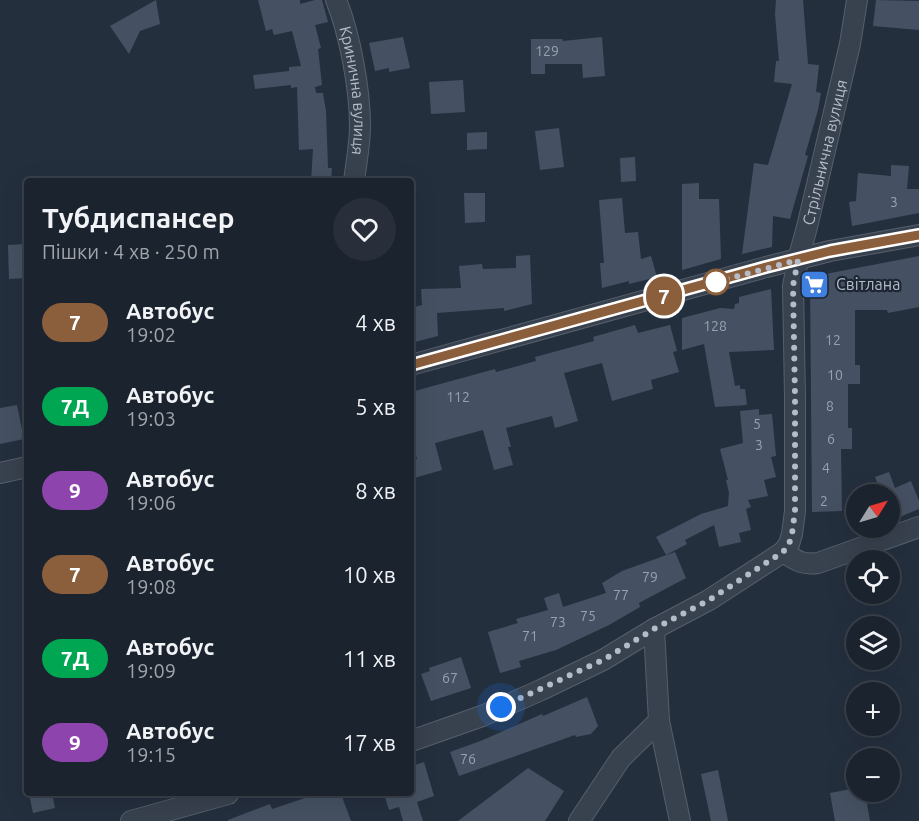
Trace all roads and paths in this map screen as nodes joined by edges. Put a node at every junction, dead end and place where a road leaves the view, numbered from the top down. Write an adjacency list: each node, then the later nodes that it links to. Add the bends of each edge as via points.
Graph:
1 (336, 0): 3 (street, Кринична вулиця, via 358,95 360,127)
2 (857, 0): 5 (street, Стрільнична вулиця)
3 (354, 178)
4 (919, 235): 5 (street)
5 (798, 260): 6 (street); 10 (street, Стрільнична вулиця, via 793,286 795,511 792,534)
6 (414, 365)
7 (24, 468): 8 (street)
8 (0, 473)
9 (919, 527): 10 (street, via 818,563 800,563)
10 (783, 552): 11 (street, via 709,600)
11 (654, 629): 12 (street); 13 (street, via 603,660 541,690)
12 (659, 720): 16 (street, via 621,758); 17 (street)
13 (414, 740)
14 (221, 796): 15 (street)
15 (131, 821)
16 (579, 821)
17 (680, 821)

